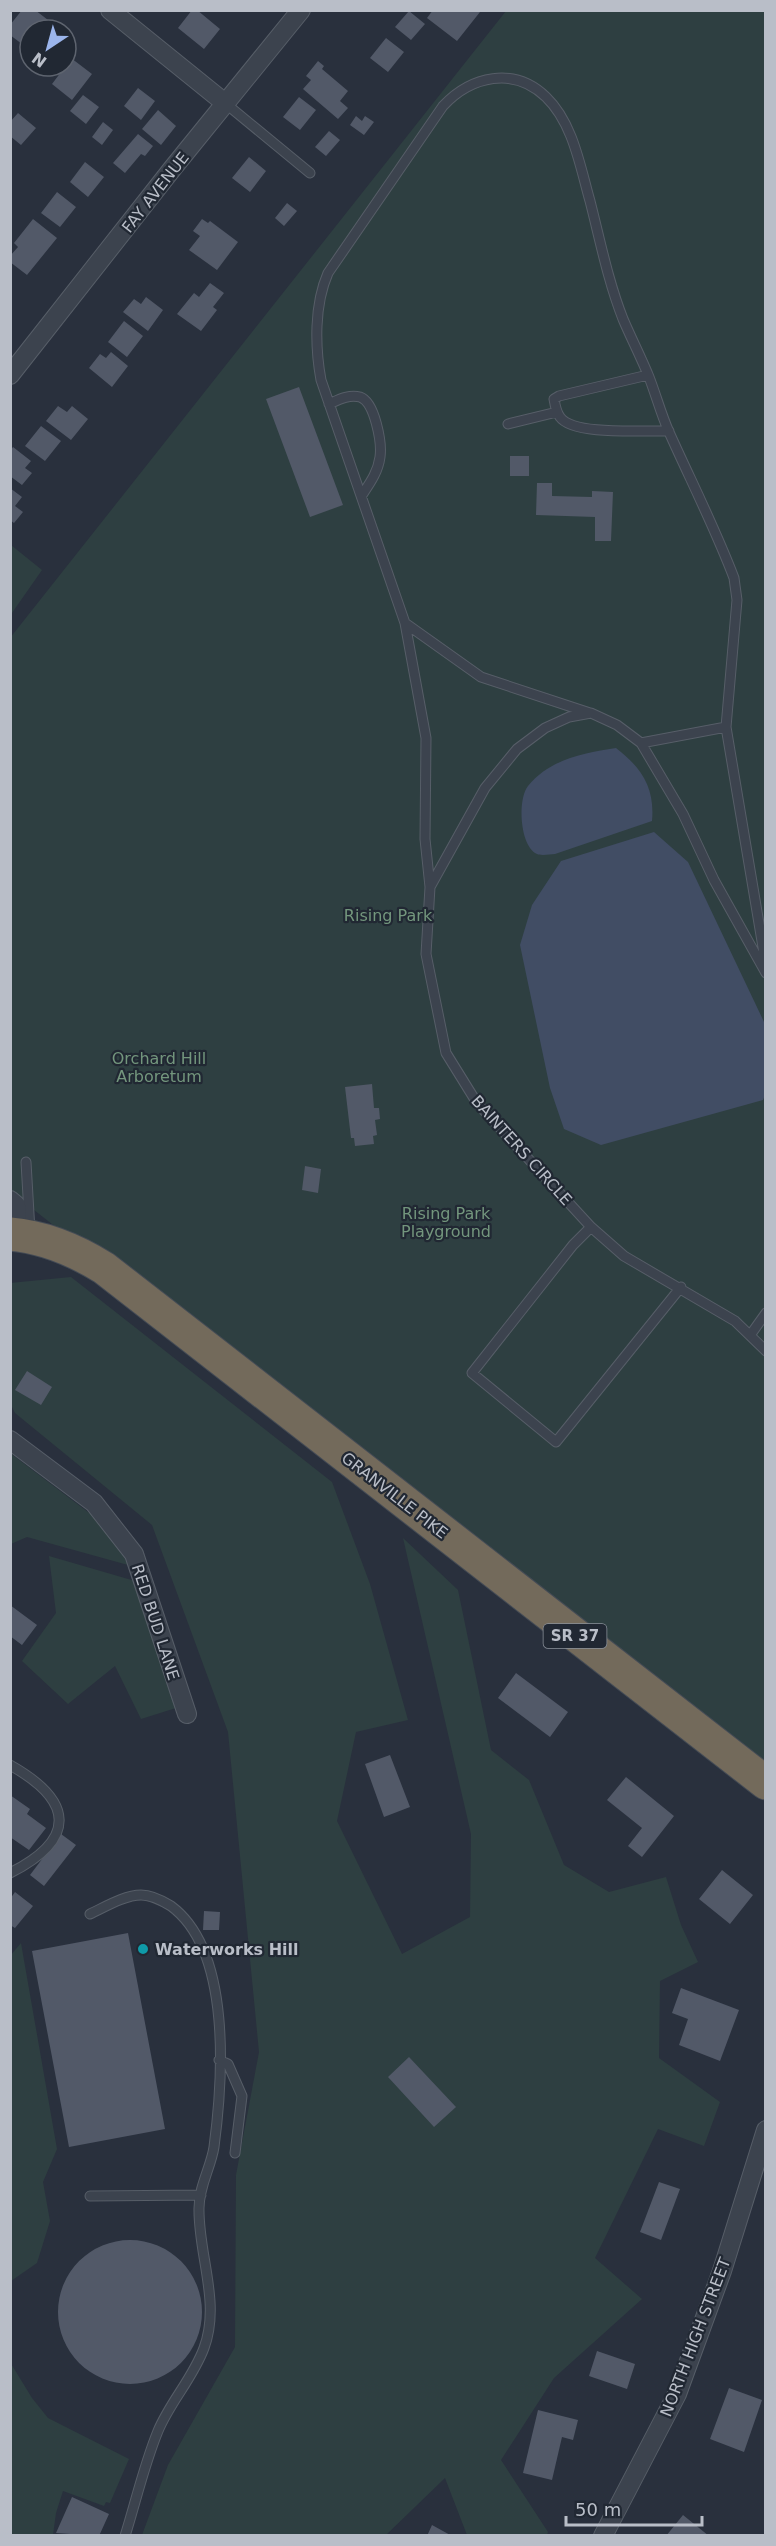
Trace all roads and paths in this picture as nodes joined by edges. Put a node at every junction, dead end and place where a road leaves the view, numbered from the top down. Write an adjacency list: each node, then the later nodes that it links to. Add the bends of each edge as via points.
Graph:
1 (301, 10): 3 (street, FAY AVENUE)
2 (111, 11): 3 (street)
3 (225, 103): 4 (lane); 5 (street, FAY AVENUE)
4 (310, 173)
5 (10, 375)
6 (648, 375): 7 (lane, via 623,317 564,120 531,85 515,79 487,78 464,87 443,106 328,273 322,286 316,353); 8 (lane, via 559,396 554,399); 10 (lane)
7 (329, 404): 11 (lane); 11 (lane, via 351,396 362,398 376,422 380,459)
8 (557, 412): 9 (lane); 10 (lane, via 560,419 578,429)
9 (508, 424)
10 (669, 431): 14 (lane, via 734,578 737,600)
11 (362, 495): 12 (lane)
12 (405, 623): 13 (lane, via 481,677); 16 (lane, via 426,738 425,839)
13 (591, 713): 15 (lane, via 617,725); 16 (lane, BAINTERS CIRCLE, via 569,717 545,728 517,749 484,788)
14 (726, 727): 15 (lane); 17 (lane)
15 (641, 744): 18 (lane, via 684,814 714,880)
16 (430, 887): 21 (lane, BAINTERS CIRCLE, via 426,954 446,1053 477,1103)
17 (765, 965)
18 (765, 973)
19 (26, 1162): 22 (lane, via 31,1221)
20 (10, 1200): 22 (street, via 16,1205)
21 (591, 1227): 23 (lane, BAINTERS CIRCLE, via 624,1256); 23 (lane, via 472,1373 556,1442)
22 (19, 1235): 30 (highway, GRANVILLE PIKE / SR 37, via 62,1246 104,1268)
23 (681, 1287): 25 (lane, BAINTERS CIRCLE)
24 (765, 1313): 25 (lane)
25 (751, 1334): 26 (lane, BAINTERS CIRCLE)
26 (765, 1351)
27 (10, 1440): 28 (street, RED BUD LANE, via 94,1503 134,1554)
28 (187, 1714)
29 (10, 1765): 31 (lane, via 48,1791 57,1809 58,1831 47,1850)
30 (765, 1783)
31 (10, 1874)
32 (90, 1914): 33 (lane, via 142,1895 165,1902 185,1917 211,1968)
33 (219, 2060): 35 (lane, via 228,2064 242,2096); 36 (lane, via 213,2150)
34 (765, 2130): 39 (street, NORTH HIGH STREET, via 722,2271 677,2394)
35 (235, 2152)
36 (201, 2195): 37 (lane); 38 (lane, via 199,2208 209,2296 204,2348 158,2430)
37 (90, 2196)
38 (125, 2535)
39 (603, 2535)

